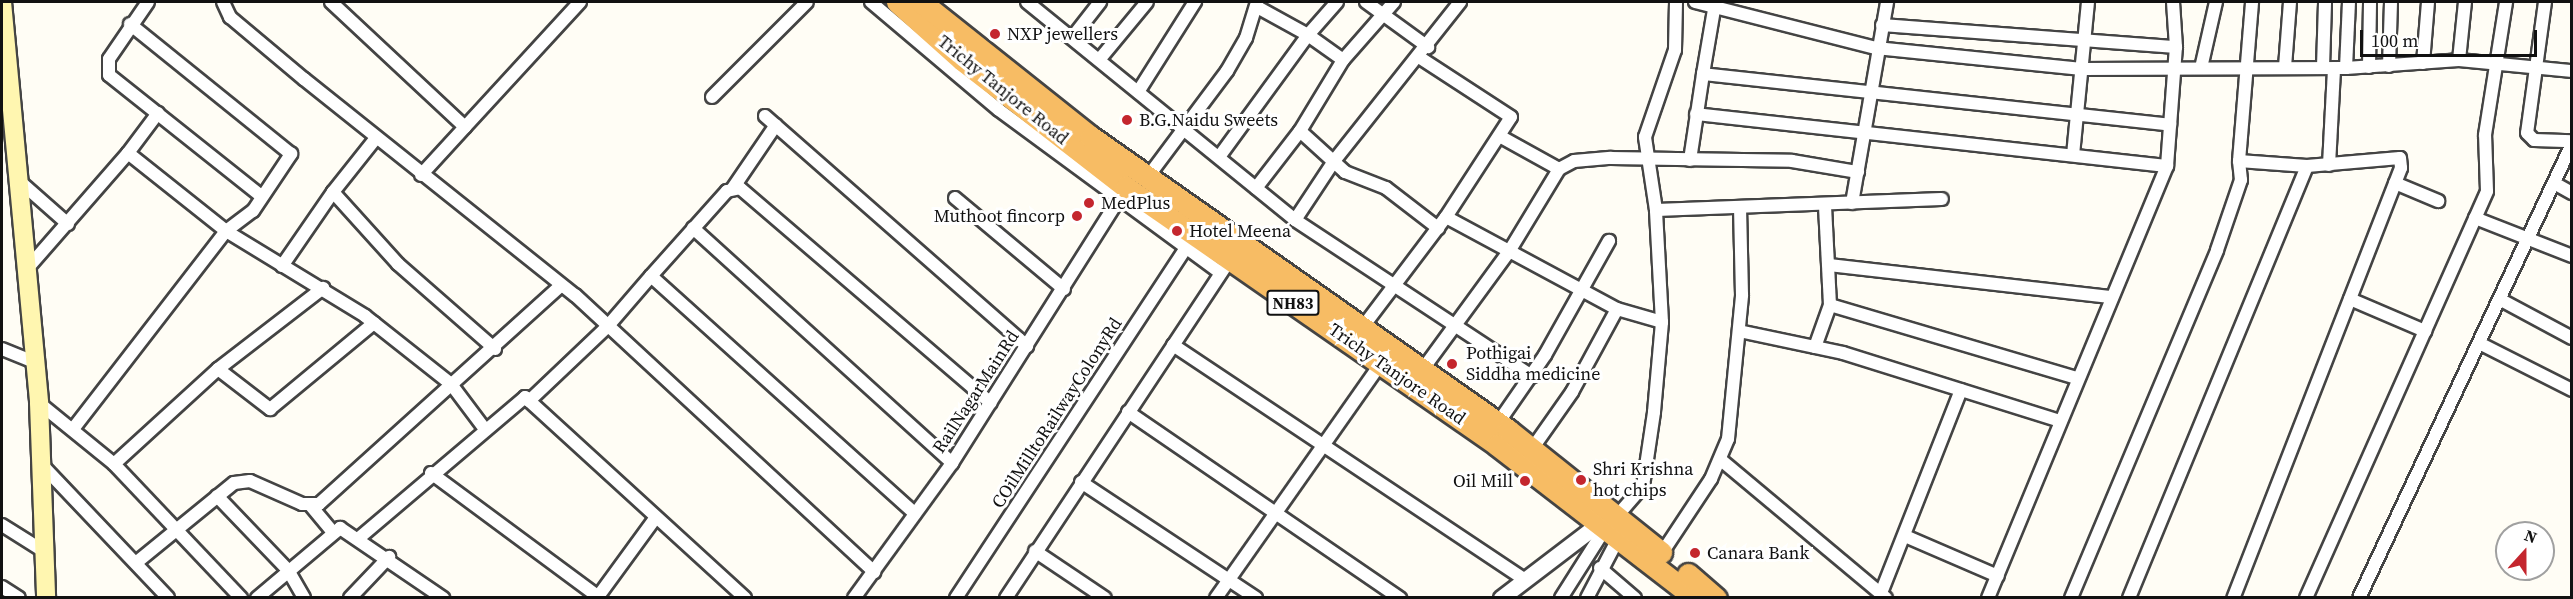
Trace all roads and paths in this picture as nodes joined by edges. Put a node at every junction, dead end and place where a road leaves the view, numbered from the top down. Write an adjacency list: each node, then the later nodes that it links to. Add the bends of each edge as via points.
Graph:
1 (2, 2): 91 (main road)
2 (148, 2): 38 (street)
3 (223, 2): 76 (street, via 230,17)
4 (331, 2): 71 (street)
5 (580, 2): 71 (street)
6 (807, 2): 64 (street)
7 (871, 2): 101 (street, via 999,110)
8 (897, 2): 122 (highway, Trichy Tanjore Road / NH83, via 962,60)
9 (921, 2): 92 (highway, Trichy Tanjore Road / NH83, via 972,47)
10 (1027, 2): 36 (street)
11 (1100, 2): 41 (street)
12 (1148, 2): 46 (street)
13 (1195, 2): 62 (street)
14 (1337, 2): 40 (street)
15 (1366, 2): 37 (street)
16 (1394, 2): 37 (street)
17 (1460, 2): 45 (street)
18 (1676, 2): 81 (street, via 1675,50 1645,137)
19 (1695, 2): 35 (street)
20 (1887, 2): 39 (street)
21 (2088, 2): 42 (street)
22 (2173, 2): 43 (street)
23 (2216, 2): 57 (street)
24 (2252, 2): 53 (street)
25 (2290, 2): 54 (street)
26 (2325, 2): 55 (street)
27 (2349, 2): 55 (street)
28 (2370, 2): 56 (street)
29 (2391, 2): 51 (street)
30 (2428, 2): 50 (street)
31 (2465, 2): 48 (street)
32 (2506, 2): 49 (street)
33 (2545, 2): 52 (street)
34 (1257, 4): 40 (street); 72 (street, via 1227,71)
35 (1715, 5): 44 (street); 61 (street)
36 (1041, 6): 41 (street)
37 (1381, 14): 45 (street); 47 (street)
38 (130, 24): 65 (street, via 109,59 109,75); 99 (street, via 291,154)
39 (1882, 25): 42 (street); 44 (street)
40 (1308, 35): 47 (street); 80 (street)
41 (1072, 38): 46 (street)
42 (2083, 40): 43 (street); 58 (street)
43 (2176, 46): 59 (street)
44 (1876, 48): 58 (street); 63 (street)
45 (1424, 52): 75 (street, via 1507,110 1509,126); 83 (street)
46 (1099, 60): 62 (street)
47 (1343, 60): 74 (street)
48 (2459, 60): 49 (street); 50 (street)
49 (2497, 61): 52 (street); 109 (street, via 2485,135 2487,191)
50 (2423, 63): 51 (street)
51 (2389, 66): 56 (street)
52 (2537, 66): 60 (street); 77 (street, via 2528,138)
53 (2245, 67): 54 (street); 57 (street); 84 (street)
54 (2285, 67): 55 (street)
55 (2334, 67): 56 (street); 85 (street)
56 (2369, 67)
57 (2201, 68): 59 (street)
58 (2082, 69): 59 (street); 68 (street)
59 (2175, 71): 70 (street)
60 (2571, 71)
61 (1703, 74): 63 (street); 66 (street)
62 (1138, 92): 72 (street)
63 (1869, 93): 68 (street); 73 (street)
64 (712, 97)
65 (158, 113): 78 (street); 99 (street)
66 (1696, 114): 73 (street); 82 (street)
67 (765, 116): 69 (street)
68 (2077, 116): 70 (street); 79 (street)
69 (776, 125): 95 (street); 145 (street)
70 (2170, 125): 86 (street)
71 (465, 127): 90 (street)
72 (1185, 127): 80 (street); 92 (street)
73 (1864, 130): 79 (street); 89 (street)
74 (1300, 131): 83 (street); 96 (street)
75 (1501, 137): 88 (street); 108 (street)
76 (376, 138): 90 (street); 97 (street)
77 (2571, 142): 94 (street)
78 (128, 153): 111 (street); 114 (street)
79 (2073, 155): 86 (street)
80 (1219, 157): 96 (street)
81 (1647, 159): 82 (street); 88 (street, via 1574,161); 106 (street)
82 (1690, 160): 89 (street, via 1792,161)
83 (1334, 161): 110 (street); 113 (street, via 1352,176 1386,188)
84 (2239, 161): 87 (street); 222 (street, via 2241,180 2217,250)
85 (2329, 165): 87 (street); 93 (street, via 2400,158)
86 (2167, 166): 130 (street)
87 (2307, 166): 223 (street)
88 (1559, 169): 118 (street)
89 (1858, 172): 104 (street)
90 (421, 175): 125 (street)
91 (15, 177): 111 (street); 123 (main road)
92 (1147, 178): 139 (highway, Trichy Tanjore Road / NH83)
93 (2395, 183): 103 (street); 131 (street)
94 (2554, 183): 98 (street); 115 (street)
95 (733, 188): 112 (street); 160 (street, via 744,190)
96 (1256, 188): 110 (street)
97 (333, 192): 120 (street); 148 (street, via 398,264)
98 (2571, 193)
99 (261, 196): 114 (street, via 253,211)
100 (955, 198): 128 (street)
101 (1119, 199): 117 (street); 128 (street, RailNagarMainRd)
102 (1942, 199): 104 (street)
103 (2438, 201)
104 (1852, 203): 105 (street)
105 (1825, 206): 107 (street); 121 (street)
106 (1656, 210): 107 (street); 135 (street)
107 (1740, 210): 140 (street)
108 (1446, 217): 113 (street); 118 (street)
109 (2475, 218): 115 (street); 141 (street)
110 (1295, 220): 127 (street)
111 (68, 224): 123 (street)
112 (693, 228): 124 (street); 169 (street)
113 (1438, 228): 127 (street)
114 (226, 231): 120 (street); 165 (street)
115 (2528, 237): 119 (street); 132 (street)
116 (1609, 241): 129 (street)
117 (1186, 248): 122 (street); 209 (street, COilMilltoRailwayColonyRd)
118 (1510, 250): 129 (street); 137 (street)
119 (2571, 256)
120 (282, 266): 126 (street)
121 (1829, 266): 130 (street); 133 (street)
122 (1225, 267): 144 (street); 150 (highway, Trichy Tanjore Road / NH83)
123 (26, 270): 149 (main road)
124 (651, 276): 138 (street); 177 (street)
125 (561, 285): 138 (street); 148 (street)
126 (323, 288): 136 (street); 151 (street)
127 (1392, 288): 137 (street); 139 (street)
128 (1064, 289): 145 (street, RailNagarMainRd)
129 (1584, 291): 134 (street); 153 (street)
130 (2112, 297): 154 (street)
131 (2350, 299): 141 (street); 224 (street)
132 (2502, 301): 142 (street); 143 (street)
133 (1830, 305): 146 (street); 154 (street)
134 (1617, 309): 135 (street); 167 (street, via 1572,392)
135 (1662, 322): 179 (street, via 1643,486)
136 (374, 323): 151 (street, via 270,409); 155 (street)
137 (1457, 324): 152 (street); 153 (street)
138 (607, 327): 158 (street); 192 (street)
139 (1362, 328): 152 (highway, Trichy Tanjore Road / NH83)
140 (1739, 331): 146 (street); 168 (street)
141 (2425, 331): 225 (street)
142 (2571, 338)
143 (2481, 344): 157 (street); 226 (street)
144 (1173, 345): 161 (street); 166 (street)
145 (1027, 346): 160 (street, RailNagarMainRd)
146 (1815, 347): 156 (street)
147 (2, 349): 149 (street)
148 (495, 349): 155 (street)
149 (32, 361): 159 (main road)
150 (1382, 362): 166 (street); 179 (highway, Trichy Tanjore Road / NH83)
151 (218, 369): 170 (street)
152 (1423, 369): 163 (highway, Trichy Tanjore Road / NH83)
153 (1532, 376): 163 (street)
154 (2077, 378): 162 (street)
155 (451, 384): 164 (street); 175 (street)
156 (1961, 390): 162 (street); 183 (street)
157 (2571, 390)
158 (529, 401): 164 (street, via 517,399); 178 (street)
159 (39, 403): 165 (street); 171 (main road)
160 (991, 403): 169 (street, RailNagarMainRd)
161 (1128, 412): 173 (street); 176 (street)
162 (2060, 421): 193 (street)
163 (1498, 423): 167 (highway, Trichy Tanjore Road / NH83)
164 (484, 428): 172 (street)
165 (73, 429): 170 (street)
166 (1322, 446): 176 (street); 195 (street)
167 (1532, 449): 179 (highway, Trichy Tanjore Road / NH83)
168 (1721, 460): 187 (street); 197 (street)
169 (952, 463): 177 (street, RailNagarMainRd)
170 (114, 464): 181 (street)
171 (42, 465): 186 (main road); 189 (street)
172 (431, 473): 184 (street); 206 (street)
173 (1081, 482): 185 (street); 194 (street)
174 (217, 496): 175 (street, via 244,480); 181 (street); 191 (street)
175 (311, 506): 182 (street)
176 (1275, 512): 194 (street); 214 (street)
177 (915, 514): 192 (street, RailNagarMainRd)
178 (656, 517): 206 (street); 207 (street)
179 (1611, 523): 187 (highway, Trichy Tanjore Road / NH83); 190 (street); 195 (street); 216 (street); 219 (highway, Trichy Tanjore Road / NH83)
180 (2, 525): 186 (street)
181 (175, 528): 189 (street); 201 (street)
182 (332, 531): 184 (street, via 347,529); 191 (street)
183 (1905, 536): 193 (street); 197 (street)
184 (359, 538): 188 (street)
185 (1035, 551): 210 (street); 211 (street)
186 (45, 552): 199 (main road)
187 (1662, 553): 220 (highway, Trichy Tanjore Road / NH83)
188 (389, 557): 204 (street); 205 (street)
189 (137, 562): 200 (street)
190 (1600, 568): 217 (street); 218 (street)
191 (288, 570): 202 (street); 203 (street)
192 (874, 572): 208 (street, RailNagarMainRd)
193 (1998, 576): 221 (street)
194 (1228, 579): 212 (street); 213 (street)
195 (1526, 580): 215 (street)
196 (2, 587): 198 (street)
197 (1883, 595)
198 (19, 597)
199 (46, 597)
200 (168, 597)
201 (241, 597)
202 (257, 597)
203 (304, 597)
204 (350, 597)
205 (443, 597)
206 (598, 597)
207 (746, 597)
208 (854, 597)
209 (956, 597)
210 (1006, 597)
211 (1105, 597)
212 (1216, 597)
213 (1257, 597)
214 (1400, 597)
215 (1501, 597)
216 (1561, 597)
217 (1587, 597)
218 (1635, 597)
219 (1695, 597)
220 (1716, 597)
221 (1988, 597)
222 (2071, 597)
223 (2129, 597)
224 (2233, 597)
225 (2306, 597)
226 (2360, 597)

